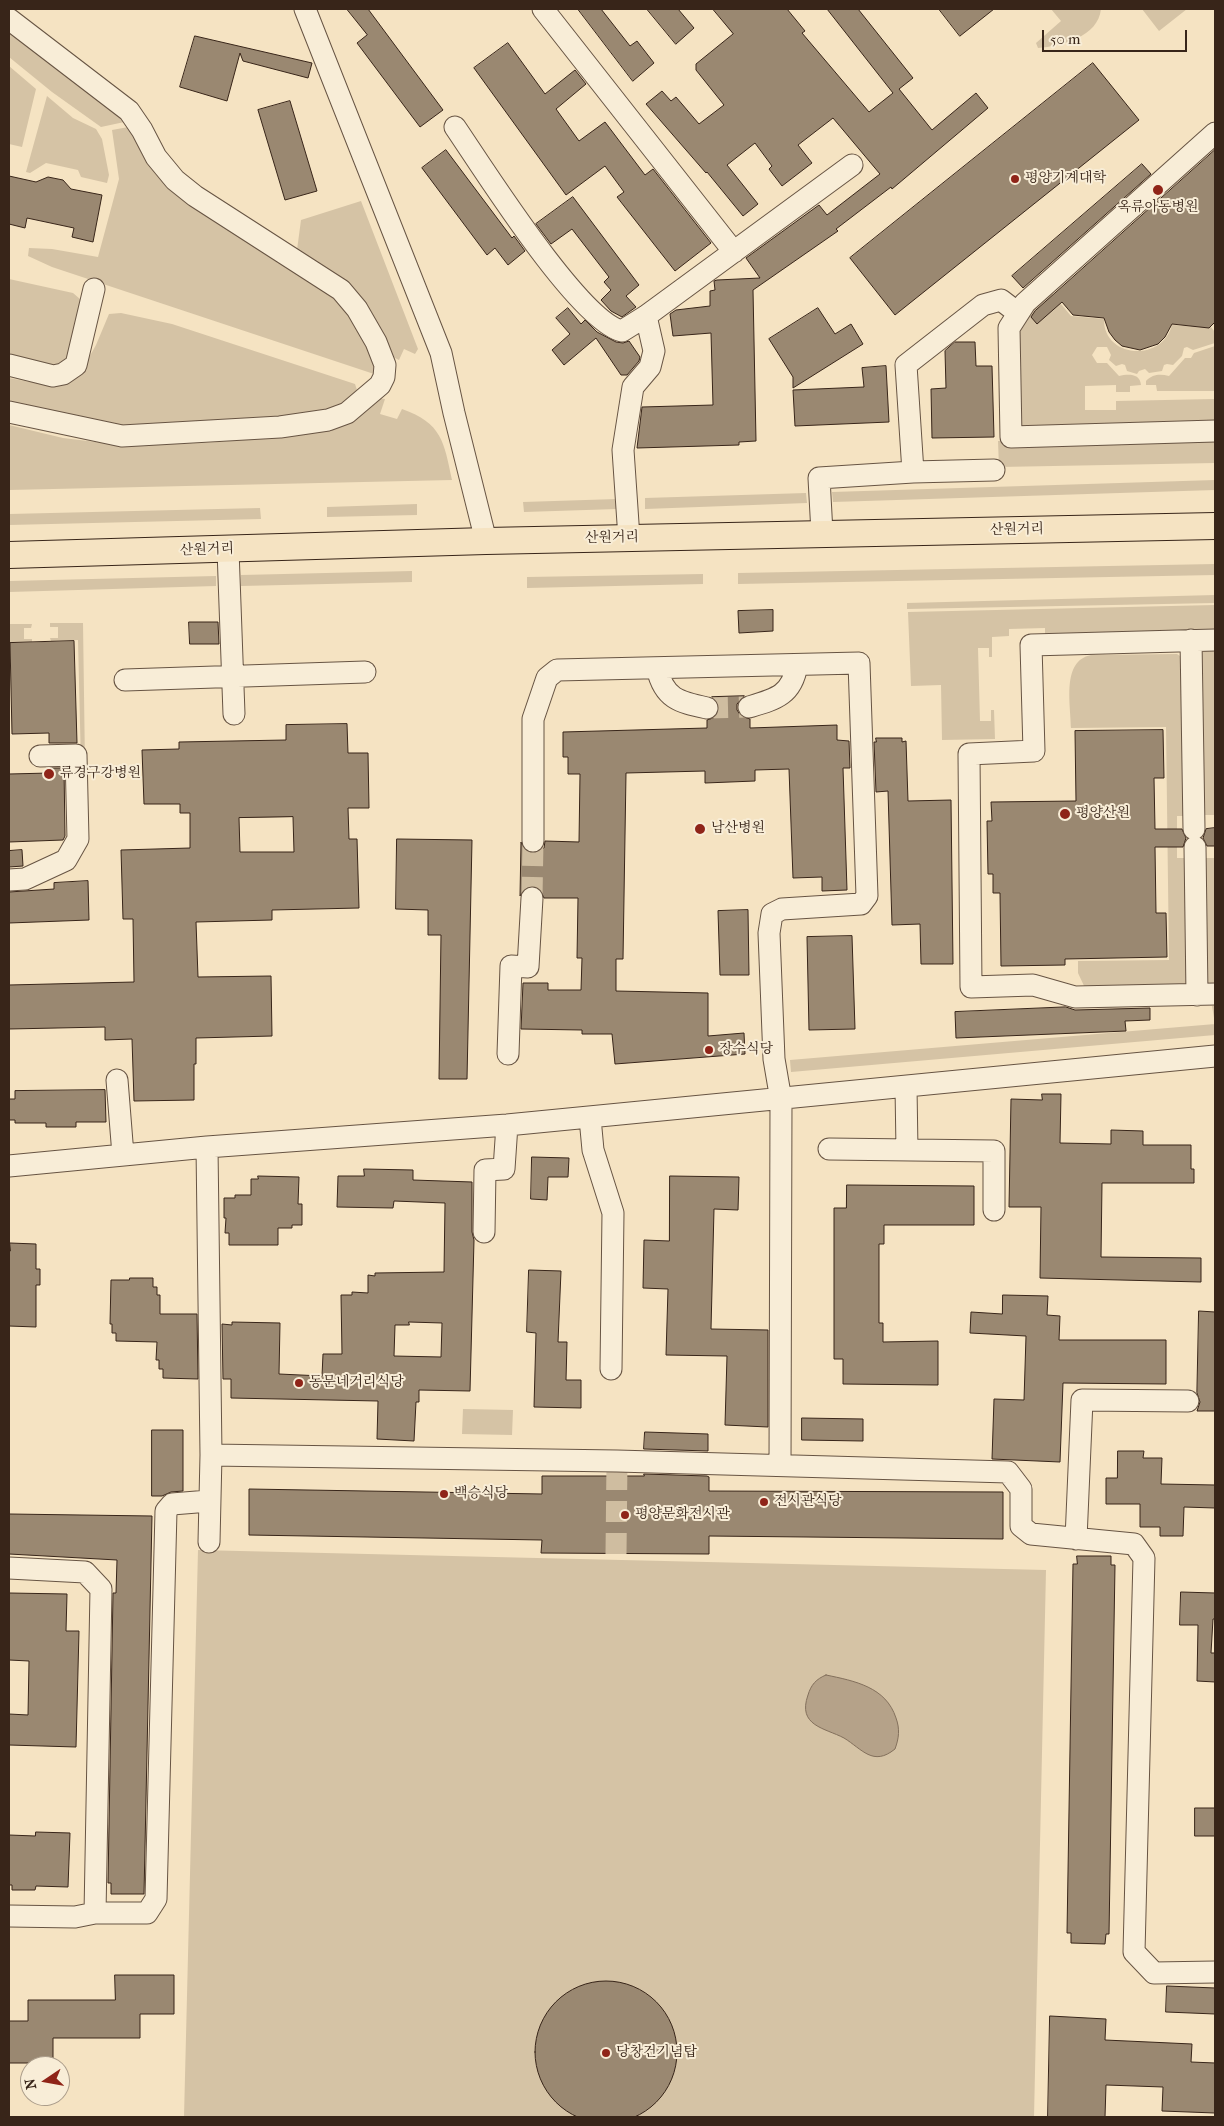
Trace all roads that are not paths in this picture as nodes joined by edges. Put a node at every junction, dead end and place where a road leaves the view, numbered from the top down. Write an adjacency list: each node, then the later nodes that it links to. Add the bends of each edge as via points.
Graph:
1 (305, 9): 19 (street, via 441,353)
2 (543, 9): 7 (street)
3 (9, 19): 12 (street, via 129,111 156,157 194,196 341,290 376,342 385,365 380,384 347,413 328,420 280,427 122,436)
4 (455, 127): 10 (street, via 548,262 585,303 613,329 622,331)
5 (1215, 133): 9 (street, via 1025,303)
6 (852, 165): 7 (street)
7 (734, 252): 10 (street)
8 (94, 289): 11 (street, via 76,366 53,376)
9 (1018, 313): 13 (street, via 1009,328 1012,436); 15 (street, via 1001,300 983,305 906,365)
10 (646, 316): 18 (street, via 654,351 650,367 634,387 624,450)
11 (9, 365)
12 (9, 412)
13 (1215, 431)
14 (994, 470): 15 (street)
15 (912, 472): 17 (street, via 819,478)
16 (1215, 526): 17 (main road, 산원거리)
17 (822, 533): 18 (main road, 산원거리)
18 (629, 538): 19 (main road, 산원거리)
19 (486, 541): 20 (main road, 산원거리)
20 (228, 550): 21 (main road, 산원거리); 27 (street)
21 (9, 555)
22 (1190, 640): 23 (street); 36 (street, via 1194,838); 36 (street, via 1031,645 1034,751 969,754 971,987 1033,985 1075,997)
23 (1215, 640)
24 (797, 665): 25 (street); 29 (street, via 795,679 789,688 775,699); 41 (street, via 859,663 868,896 861,904 782,909 772,914 769,933 774,1059)
25 (657, 668): 30 (street, via 667,692 681,703); 33 (street, via 557,670 547,678 533,720)
26 (365, 672): 27 (street)
27 (232, 676): 28 (street); 31 (street)
28 (125, 680)
29 (749, 707)
30 (707, 708)
31 (234, 714)
32 (40, 756): 34 (street, via 76,755 78,838 66,860 25,879)
33 (533, 841)
34 (9, 880)
35 (532, 898): 37 (street, via 528,967 511,966)
36 (1206, 994)
37 (508, 1054)
38 (1215, 1056): 40 (street)
39 (117, 1080): 47 (street)
40 (906, 1087): 41 (street); 46 (street)
41 (781, 1100): 42 (street); 54 (street)
42 (590, 1118): 43 (street); 51 (street, via 593,1150 613,1213)
43 (507, 1125): 44 (street); 50 (street, via 504,1169 485,1170)
44 (207, 1147): 47 (street); 53 (street)
45 (829, 1149): 46 (street)
46 (907, 1150): 49 (street, via 994,1151)
47 (123, 1155): 48 (street)
48 (9, 1166)
49 (994, 1210)
50 (484, 1232)
51 (611, 1369)
52 (1188, 1401): 56 (street, via 1082,1400)
53 (211, 1455): 54 (street); 55 (street)
54 (780, 1465): 56 (street, via 1008,1472 1021,1489 1021,1526 1031,1534)
55 (209, 1501): 57 (street); 59 (street, via 172,1504 166,1511 156,1899 147,1913)
56 (1076, 1538): 61 (street, via 1134,1544 1144,1558 1134,1952 1154,1973)
57 (209, 1542)
58 (9, 1568): 59 (street, via 86,1572 101,1589)
59 (95, 1913): 60 (street, via 75,1917)
60 (9, 1916)
61 (1215, 1972)

